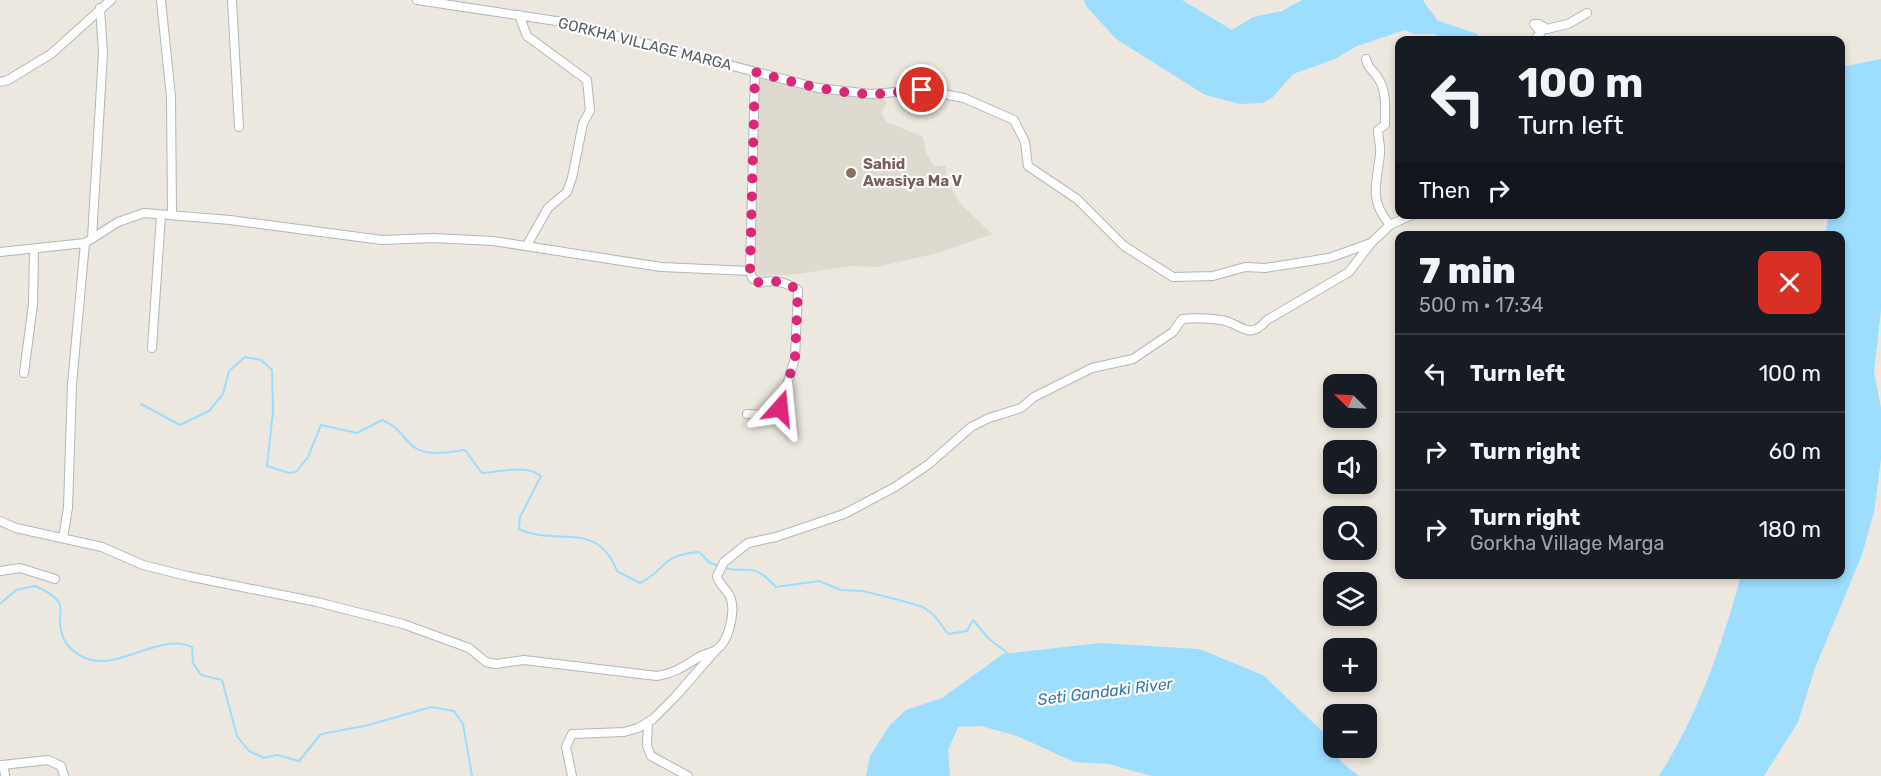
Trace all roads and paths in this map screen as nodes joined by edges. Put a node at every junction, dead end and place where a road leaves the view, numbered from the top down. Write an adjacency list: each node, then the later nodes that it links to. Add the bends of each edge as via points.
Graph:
1 (111, 0): 5 (street)
2 (162, 0): 14 (street, via 171,97)
3 (232, 0): 12 (street)
4 (417, 0): 7 (street, GORKHA VILLAGE MARGA)
5 (100, 8): 11 (street, via 51,54); 17 (street, via 103,53)
6 (1587, 13): 8 (street, via 1558,28 1534,24 1541,32)
7 (519, 15): 10 (street, GORKHA VILLAGE MARGA, via 638,40); 19 (street, via 526,36 587,80 590,111 583,123 567,192 548,208)
8 (1538, 36)
9 (1366, 59): 16 (street, via 1367,68 1378,78 1385,98 1385,125 1378,130 1381,150 1375,200)
10 (755, 72): 18 (street, GORKHA VILLAGE MARGA, via 819,88 871,94 941,92 983,104 1014,120 1025,142 1028,166 1077,199 1124,246 1173,277 1213,276 1245,267 1265,268 1329,258); 22 (street)
11 (0, 82)
12 (239, 127)
13 (161, 215): 14 (street); 17 (street, via 136,215); 23 (street)
14 (171, 215): 19 (street, via 382,240 433,238)
15 (1403, 219): 16 (street, GORKHA VILLAGE MARGA)
16 (1390, 225): 18 (street, GORKHA VILLAGE MARGA)
17 (88, 241): 20 (street); 27 (street, via 72,384 68,508)
18 (1371, 243): 30 (street, via 1349,272 1267,320 1259,329 1249,331 1223,320 1182,320 1173,332 1133,359 1092,368 1034,397 1021,408 971,428 929,464 844,514 748,543 724,562 717,576 731,597 732,612 727,634)
19 (527, 245): 22 (street, via 661,267)
20 (34, 249): 21 (street); 24 (street, via 33,303)
21 (0, 252)
22 (750, 271): 25 (street, via 752,279 760,283 772,280 788,284 798,290 799,298 795,358 780,408 767,415)
23 (152, 348)
24 (24, 373)
25 (747, 414)
26 (0, 521): 27 (street)
27 (63, 538): 30 (street, via 187,576 403,624 469,648 486,662 496,664 524,660 657,676 674,674)
28 (0, 572): 29 (street, via 20,568)
29 (55, 579)
30 (716, 650): 31 (street)
31 (648, 722): 35 (street, via 624,732 572,734 567,747); 36 (street, via 647,746 651,756)
32 (1, 765): 33 (street); 34 (street, via 48,760 61,766)
33 (5, 776)
34 (64, 776)
35 (572, 776)
36 (688, 776)

